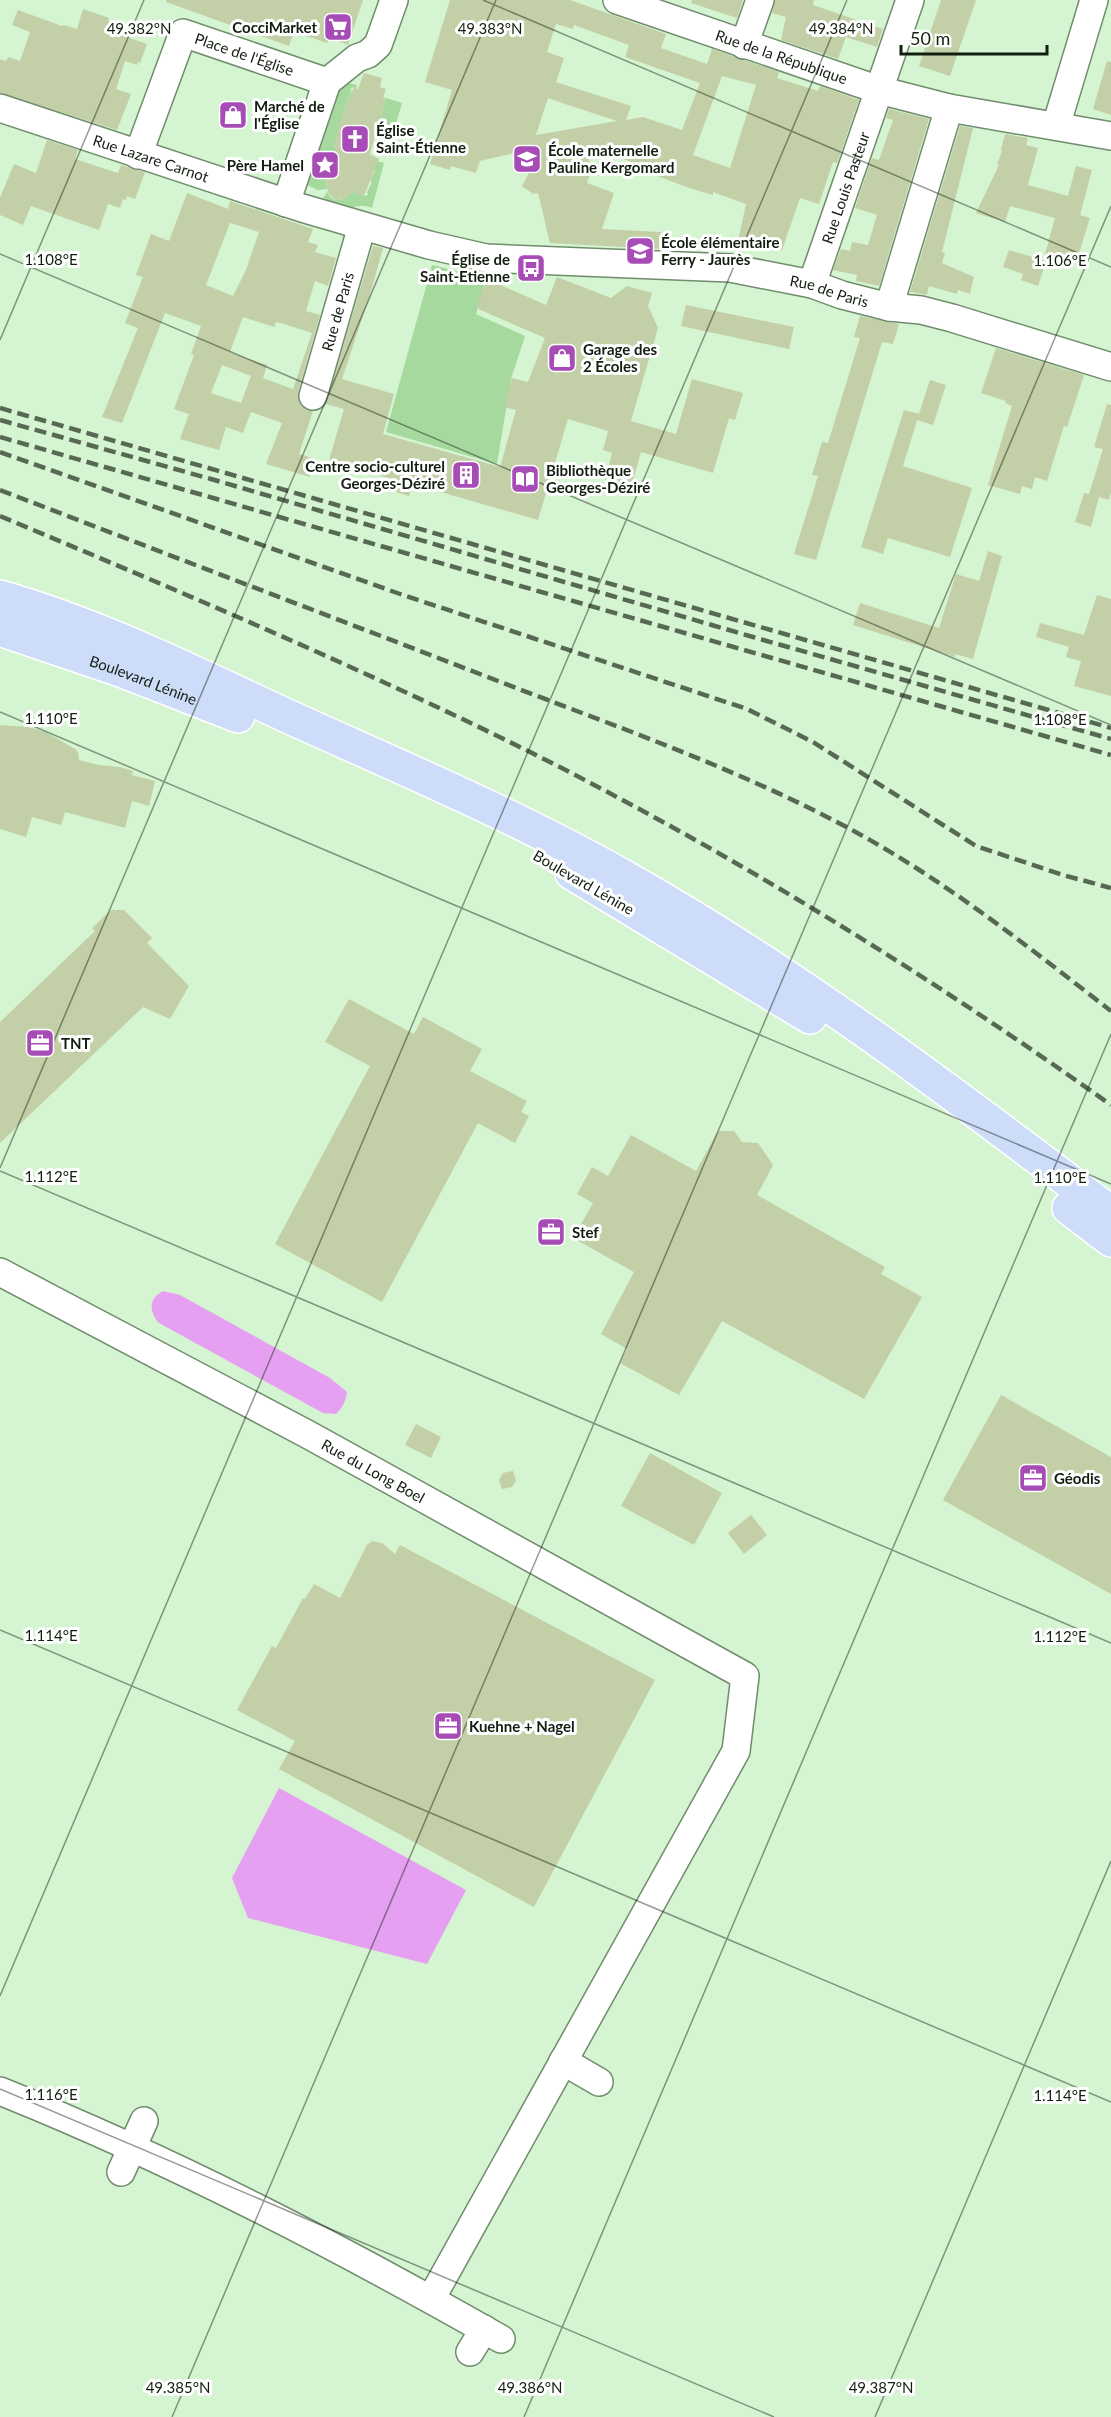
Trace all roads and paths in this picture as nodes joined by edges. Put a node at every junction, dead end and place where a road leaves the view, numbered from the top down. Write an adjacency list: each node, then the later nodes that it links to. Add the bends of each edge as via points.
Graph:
1 (394, 0): 7 (street, via 378,45)
2 (617, 0): 6 (street, Rue de la République)
3 (760, 0): 6 (street)
4 (910, 0): 8 (street, Rue Louis Pasteur)
5 (1094, 0): 11 (street)
6 (744, 45): 8 (street, Rue de la République)
7 (327, 82): 13 (street, Place de l'Église, via 183,33); 14 (street)
8 (879, 90): 10 (street, Rue de la République); 16 (street, Rue Louis Pasteur)
9 (0, 108): 13 (street, Rue Lazare Carnot)
10 (949, 108): 11 (street, Rue de la République); 17 (street)
11 (1056, 126): 12 (street, Rue de la République)
12 (1111, 136)
13 (138, 155): 14 (street, Rue Lazare Carnot)
14 (294, 205): 15 (street, Rue de Paris)
15 (362, 226): 16 (street, Rue de Paris, via 486,258 730,268); 19 (street, Rue de Paris)
16 (812, 284): 17 (street, Rue de Paris)
17 (889, 307): 18 (street, Rue de Paris, via 952,318)
18 (1111, 367)
19 (313, 396)
20 (0, 597): 22 (main road, via 106,636 228,689 554,840 625,878 840,1012)
21 (0, 629): 23 (main road, Boulevard Lénine, via 123,671 256,724 548,859 837,1034)
22 (1111, 1213)
23 (1111, 1240)
24 (0, 1272): 25 (street, Rue du Long Boel, via 307,1434 745,1676 736,1751)
25 (563, 2061): 26 (street); 31 (street)
26 (599, 2082)
27 (0, 2091): 29 (street)
28 (144, 2121): 29 (street)
29 (132, 2146): 30 (street); 31 (street)
30 (121, 2172)
31 (431, 2299): 32 (street, via 493,2334)
32 (470, 2352)

